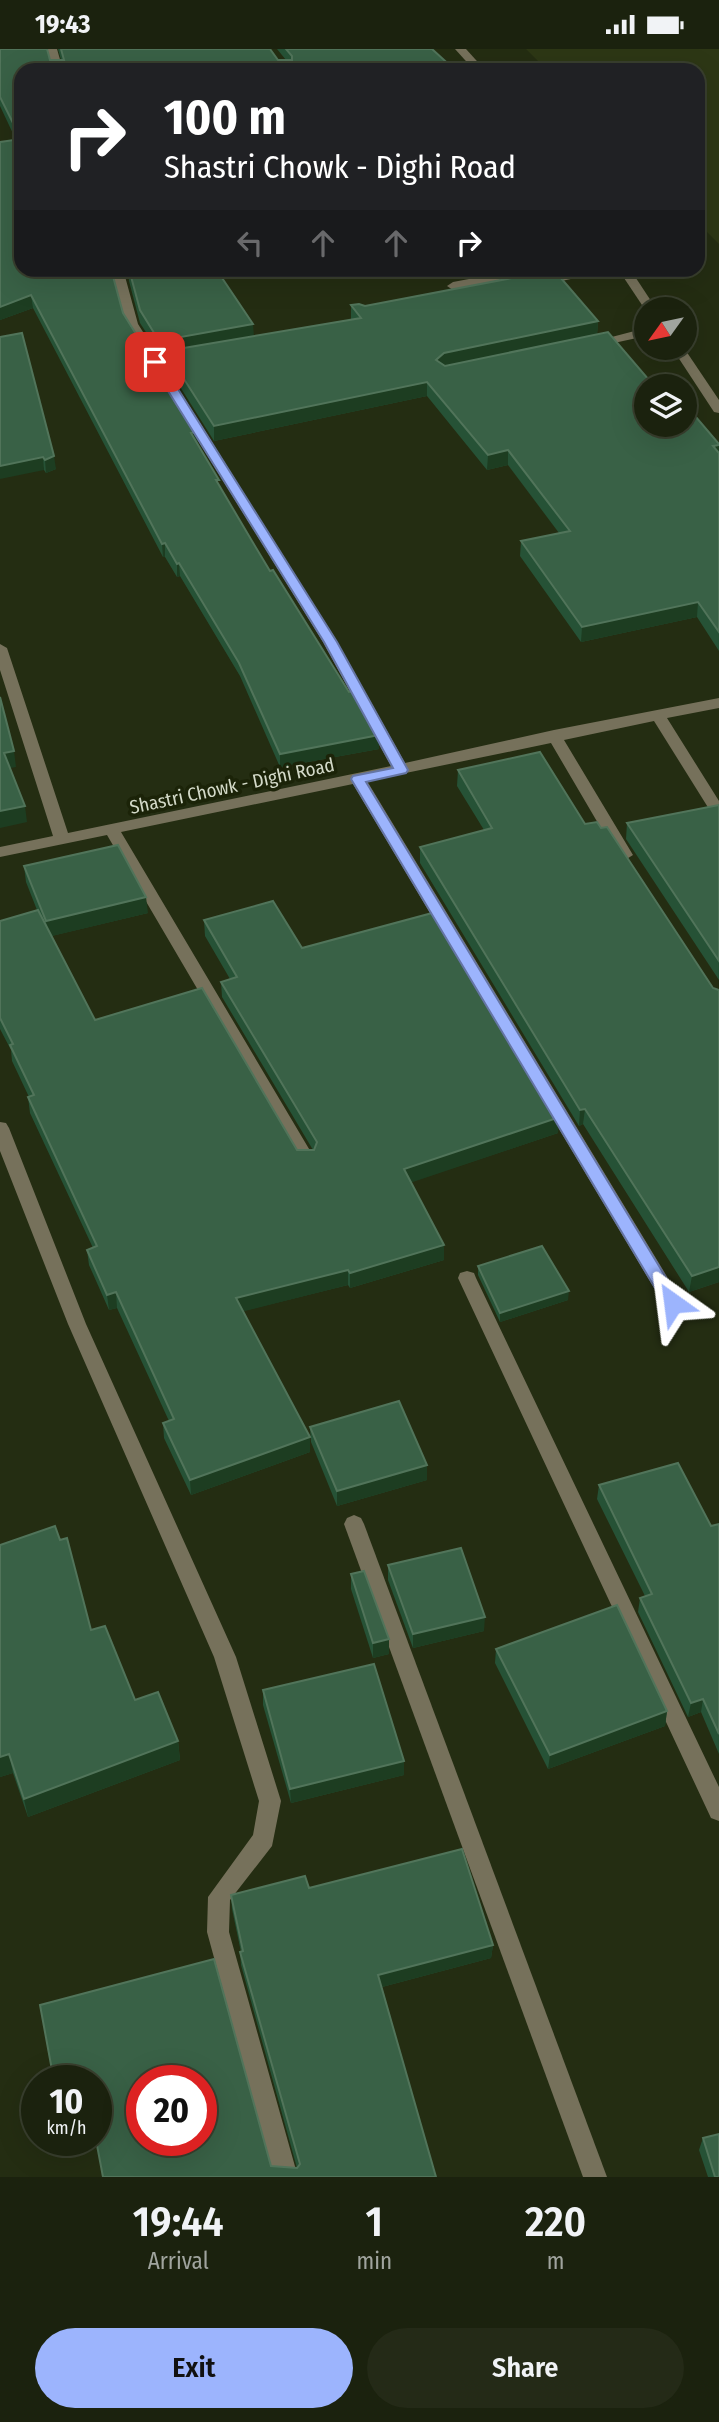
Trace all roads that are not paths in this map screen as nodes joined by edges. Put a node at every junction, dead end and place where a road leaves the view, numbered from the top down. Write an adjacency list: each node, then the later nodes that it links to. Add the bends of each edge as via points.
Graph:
1 (460, 49): 2 (street)
2 (473, 63)
3 (123, 277): 16 (street, via 132,324 162,360)
4 (511, 277): 5 (street, via 451,292)
5 (555, 277)
6 (629, 277): 7 (street)
7 (642, 297)
8 (634, 335): 9 (street)
9 (578, 347)
10 (687, 361): 11 (street)
11 (719, 409)
12 (0, 648): 20 (street)
13 (719, 703): 14 (street, Shastri Chowk - Dighi Road)
14 (658, 715): 15 (street, Shastri Chowk - Dighi Road); 18 (street)
15 (554, 735): 16 (street, Shastri Chowk - Dighi Road); 22 (street)
16 (401, 770): 17 (street, Shastri Chowk - Dighi Road)
17 (358, 779): 19 (street, Shastri Chowk - Dighi Road); 26 (street)
18 (719, 813)
19 (112, 830): 20 (street, Shastri Chowk - Dighi Road); 24 (street)
20 (63, 841): 21 (street, Shastri Chowk - Dighi Road)
21 (0, 852)
22 (635, 870)
23 (0, 1128): 29 (street, via 77,1324 225,1657 270,1801 264,1839 219,1897 218,1932)
24 (306, 1159)
25 (467, 1278): 28 (street)
26 (673, 1303)
27 (354, 1524): 30 (street)
28 (719, 1811)
29 (286, 2177)
30 (595, 2177)

